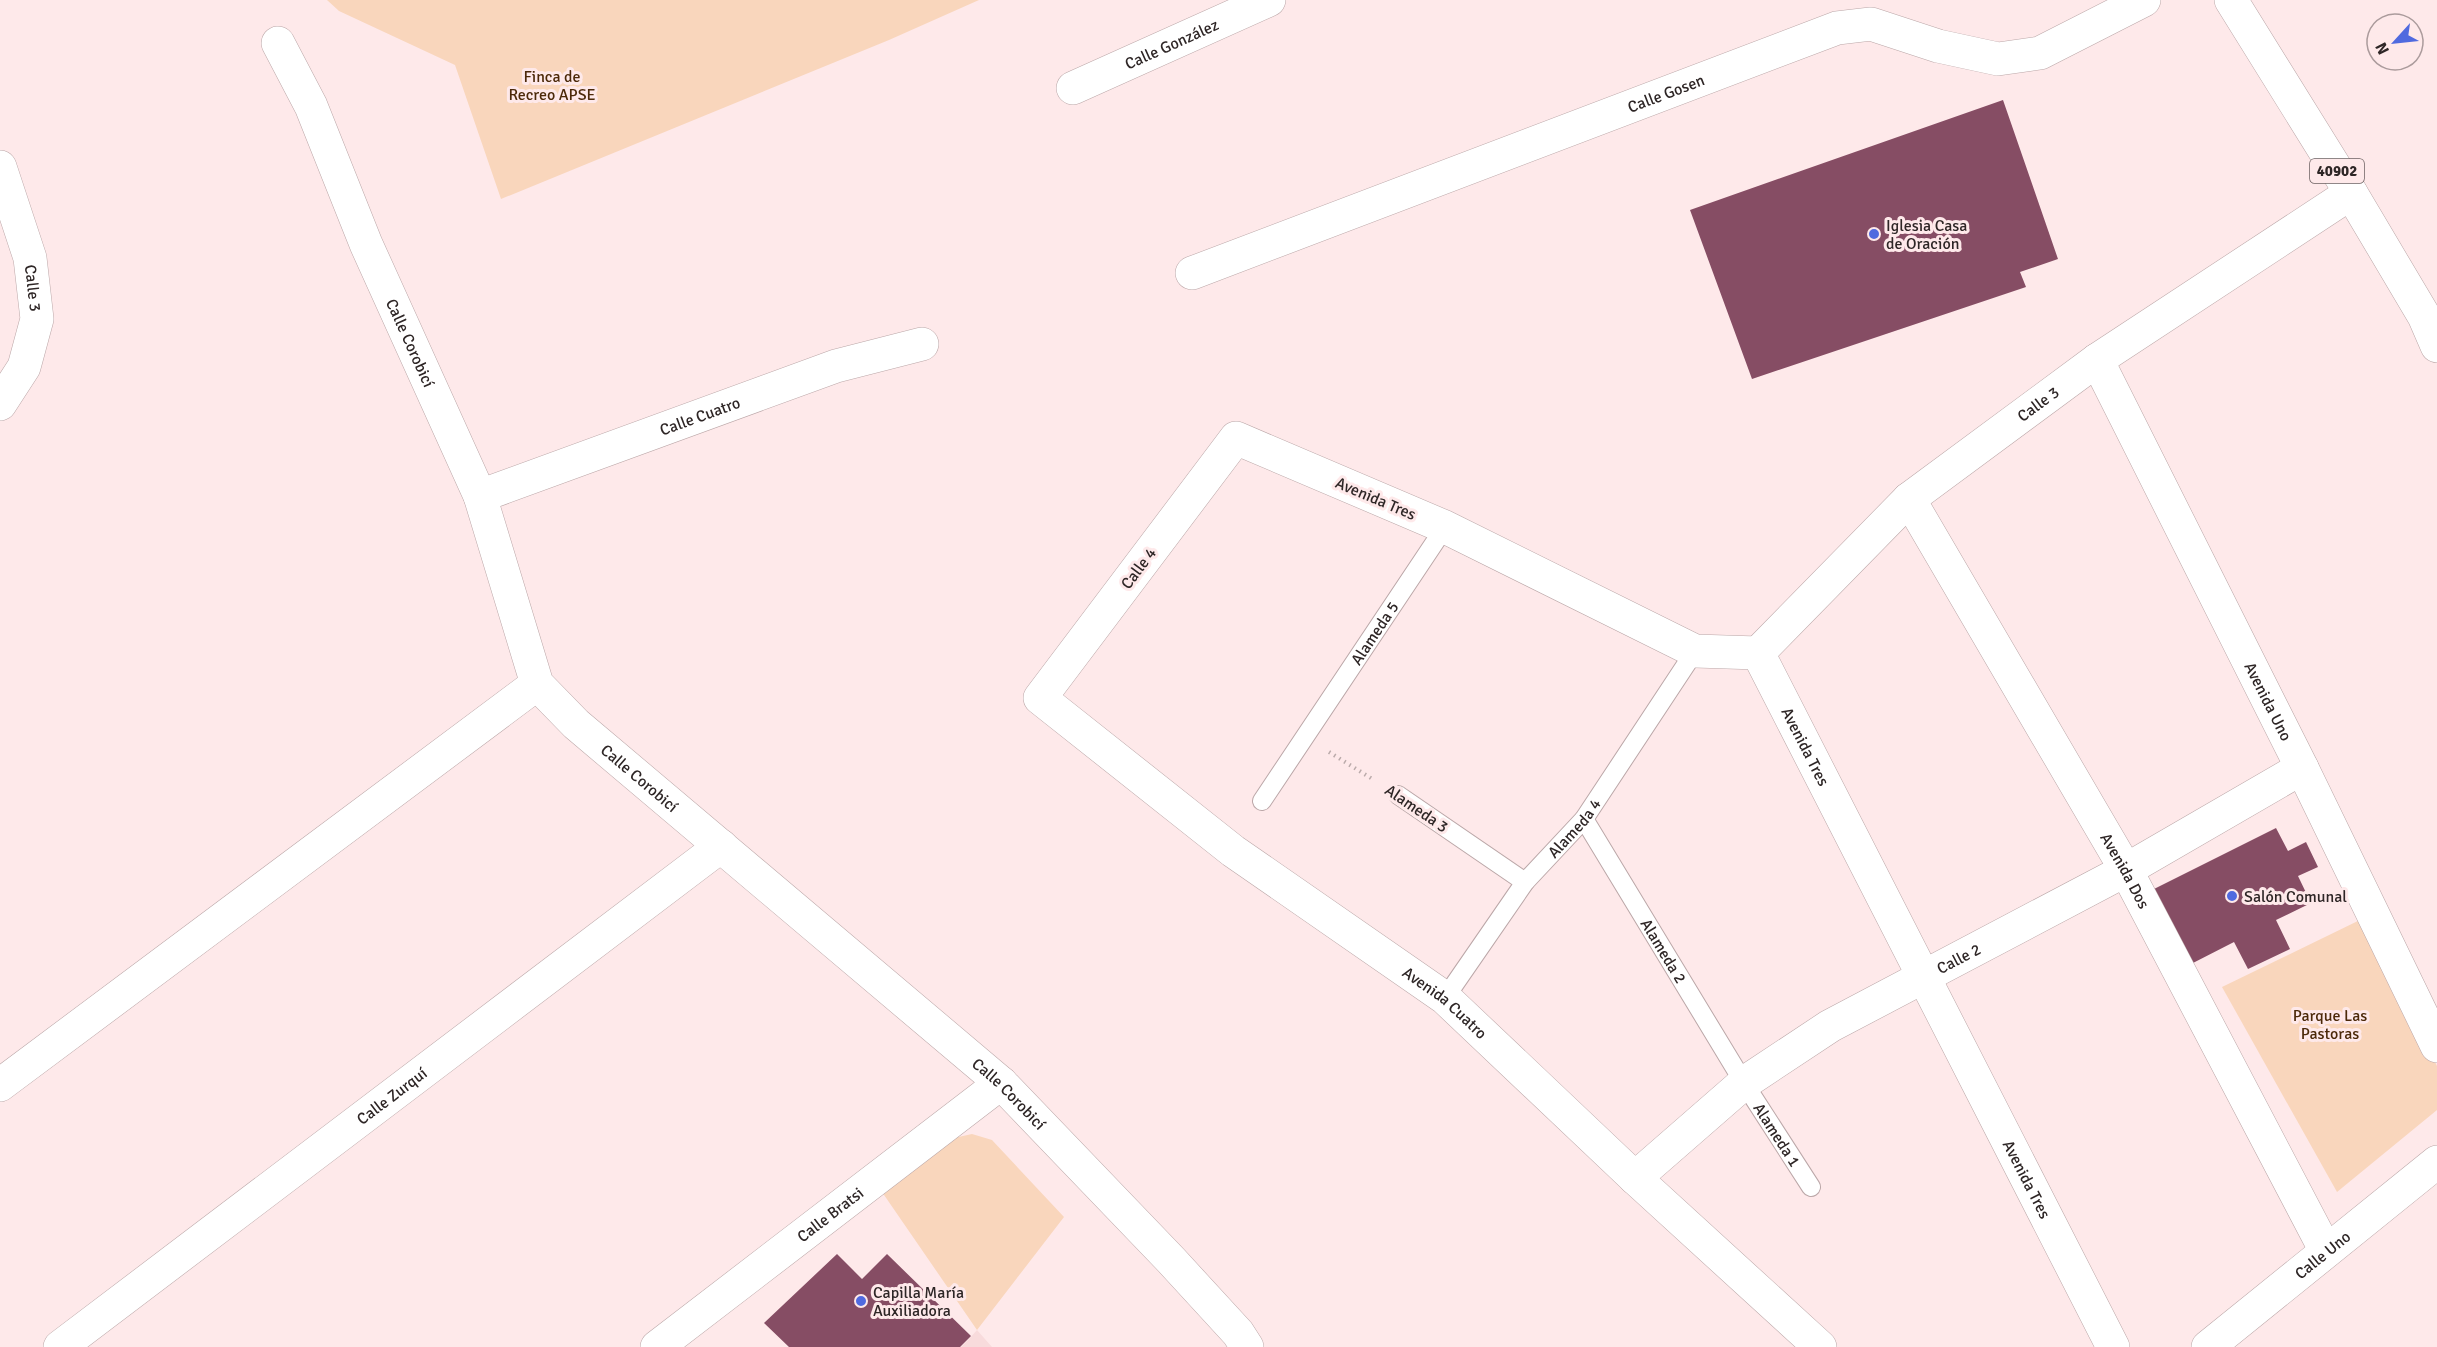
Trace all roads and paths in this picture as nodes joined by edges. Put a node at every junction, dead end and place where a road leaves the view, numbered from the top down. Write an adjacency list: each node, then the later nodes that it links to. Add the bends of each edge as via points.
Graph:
1 (1269, 0): 5 (street, Calle González)
2 (2144, 0): 8 (street, Calle Gosen, via 2040,52 1998,59 1938,46 1871,24 1837,28)
3 (2230, 0): 7 (street, 40902)
4 (278, 43): 14 (street, Calle Corobicí, via 311,105 366,244)
5 (1073, 88)
6 (0, 167): 12 (street, Calle 3, via 30,258 37,319 24,367)
7 (2351, 193): 10 (street, 40902); 11 (street, Calle 3)
8 (1192, 273)
9 (922, 344): 14 (street, Calle Cuatro, via 836,366)
10 (2437, 345)
11 (2097, 360): 15 (street, Calle 3); 22 (street, Avenida Uno)
12 (0, 405)
13 (1236, 438): 16 (street, Avenida Tres); 20 (street, Calle 4)
14 (480, 496): 19 (street, Calle Corobicí)
15 (1909, 499): 18 (street, Calle 3); 27 (street, Avenida Dos)
16 (1445, 527): 17 (street, Avenida Tres); 21 (lane, Alameda 5)
17 (1695, 651): 18 (street, Avenida Tres); 25 (lane, Alameda 4)
18 (1758, 653): 29 (street, Avenida Tres)
19 (537, 684): 26 (street, Calle Corobicí, via 576,724); 34 (street)
20 (1040, 698): 30 (street, Avenida Cuatro, via 1233,851)
21 (1306, 738): 23 (path, Alameda 3); 24 (lane)
22 (2302, 768): 27 (street, Calle 2); 31 (street, Avenida Uno)
23 (1398, 795): 28 (lane, Alameda 3)
24 (1262, 801)
25 (1584, 819): 28 (lane, Alameda 4); 33 (lane, Alameda 2)
26 (721, 846): 32 (street, Calle Corobicí); 39 (street, Calle Zurquí)
27 (2126, 870): 29 (street, Calle 2); 38 (street, Avenida Dos)
28 (1525, 882): 30 (lane, Alameda 4)
29 (1923, 978): 33 (street, Calle 2, via 1830,1026); 43 (street, Avenida Tres)
30 (1445, 998): 36 (street, Avenida Cuatro)
31 (2437, 1046)
32 (1001, 1083): 40 (street, Calle Bratsi); 41 (street, Calle Corobicí, via 1171,1260)
33 (1744, 1083): 36 (street, Calle 2); 37 (lane, Alameda 1)
34 (0, 1085)
35 (2437, 1162): 38 (street, Calle Uno)
36 (1635, 1178): 42 (street, Avenida Cuatro)
37 (1810, 1187)
38 (2326, 1251): 44 (street, Calle Uno)
39 (60, 1347)
40 (657, 1347)
41 (1246, 1347)
42 (1820, 1347)
43 (2113, 1347)
44 (2208, 1347)

